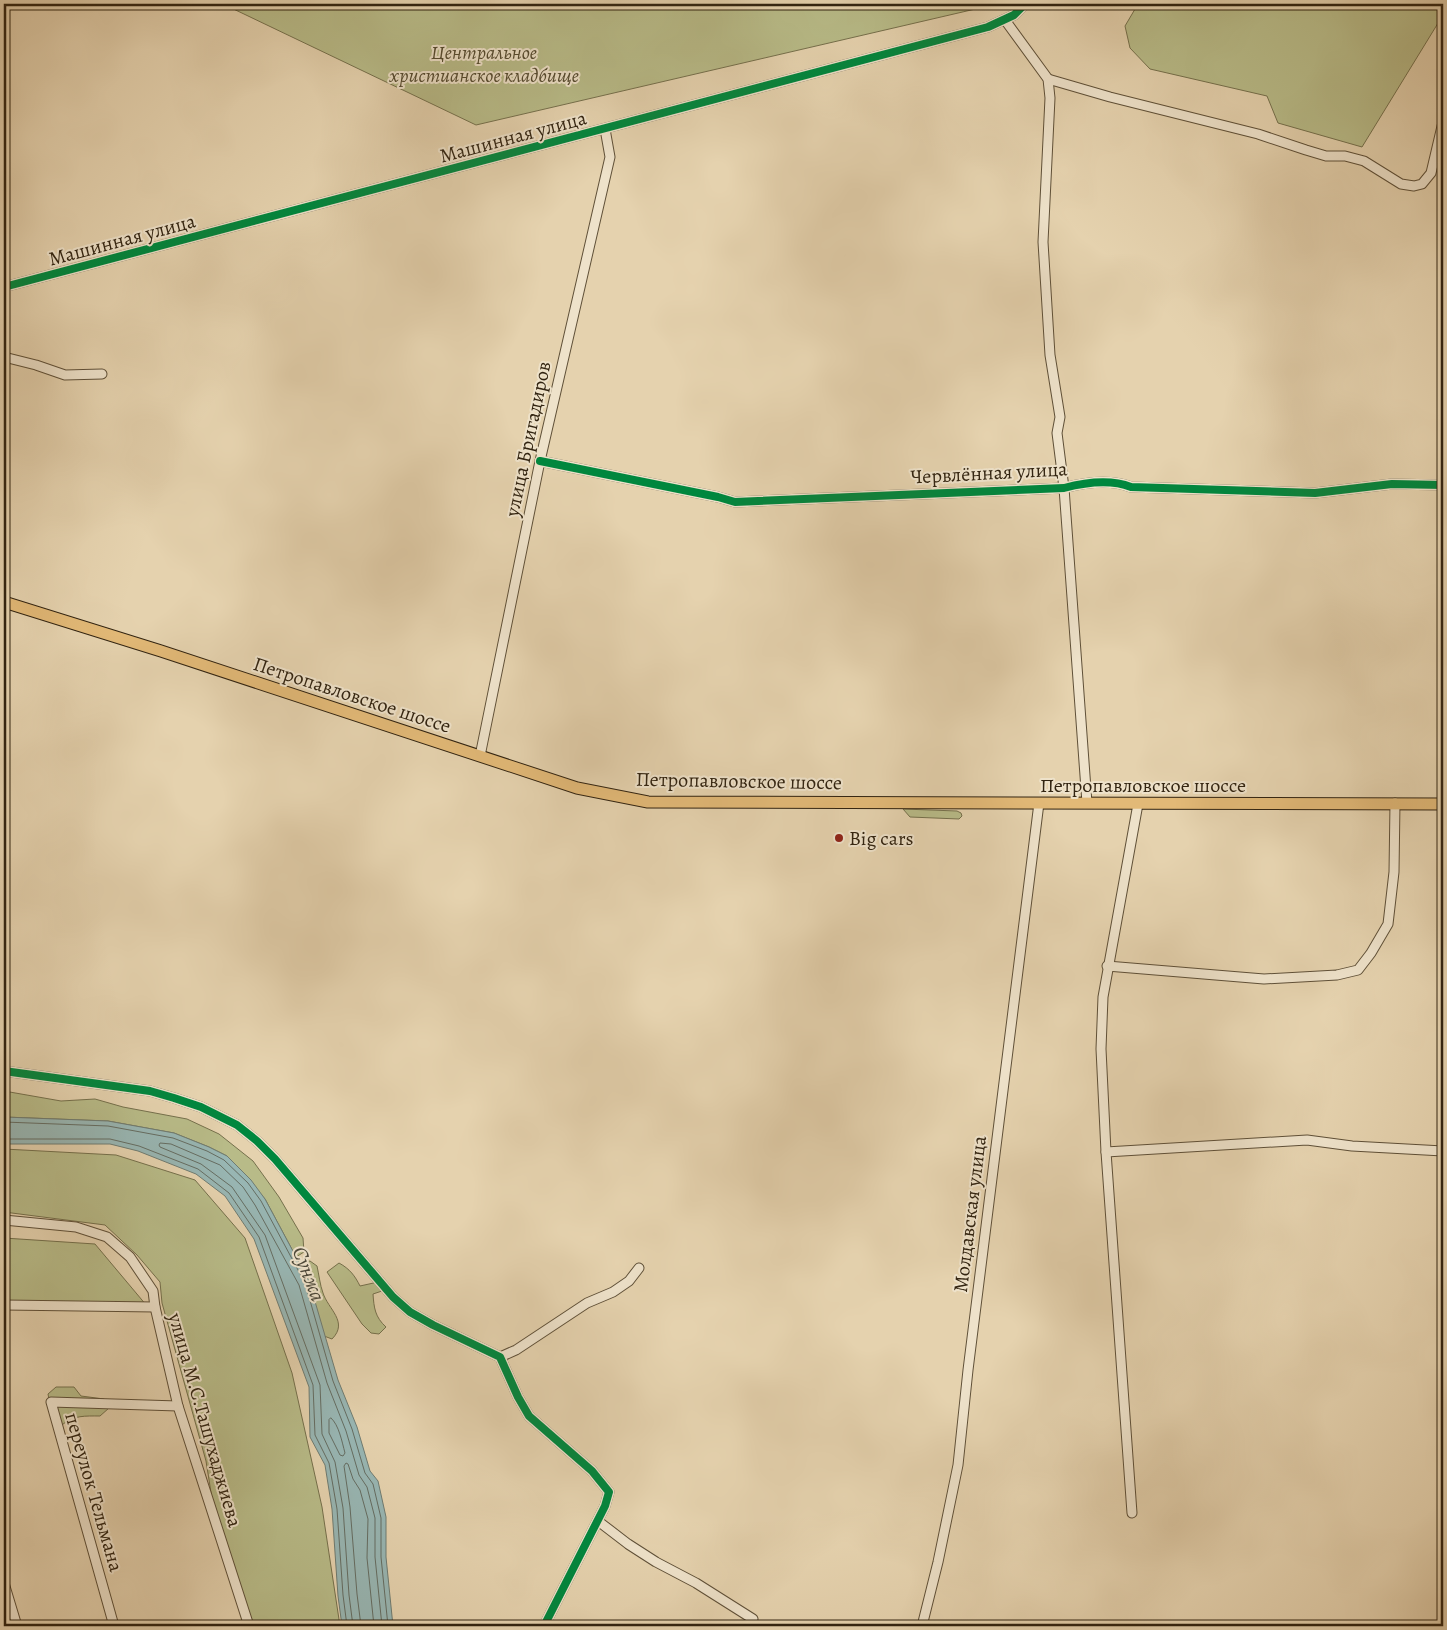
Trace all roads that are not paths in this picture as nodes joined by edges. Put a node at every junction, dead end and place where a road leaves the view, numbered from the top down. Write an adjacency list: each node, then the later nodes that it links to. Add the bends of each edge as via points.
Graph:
1 (1025, 4): 2 (street, Машинная улица)
2 (1005, 20): 3 (street); 5 (street, Машинная улица)
3 (1048, 79): 4 (street, via 1258,134 1326,156 1364,161 1401,184 1414,186 1422,184 1431,173); 11 (street, via 1050,98 1043,242 1050,355 1060,417 1057,433)
4 (1443, 122)
5 (605, 129): 6 (street, Машинная улица); 9 (street, улица Бригадиров, via 610,156)
6 (4, 287)
7 (4, 357): 8 (street, via 65,375)
8 (102, 374)
9 (540, 461): 11 (street, Червлённая улица, via 735,502); 13 (street, улица Бригадиров)
10 (1443, 485): 11 (street, Червлённая улица, via 1392,484 1315,493 1131,487 1118,482 1083,483)
11 (1064, 488): 15 (street)
12 (4, 602): 13 (main road, Петропавловское шоссе)
13 (480, 756): 14 (main road, Петропавловское шоссе, via 577,788 648,802)
14 (1039, 803): 15 (main road, Петропавловское шоссе); 37 (street, Молдавская улица, via 958,1465)
15 (1086, 803): 16 (main road, Петропавловское шоссе)
16 (1138, 804): 17 (main road, Петропавловское шоссе); 19 (street)
17 (1395, 804): 18 (main road, Петропавловское шоссе); 19 (street, via 1394,872 1388,924 1358,970 1337,975 1264,978)
18 (1443, 804)
19 (1108, 966): 22 (street, via 1101,1049)
20 (4, 1071): 27 (street, via 150,1091 201,1108 237,1126 274,1159 393,1297 410,1312)
21 (1443, 1151): 22 (street, via 1307,1140)
22 (1106, 1152): 29 (street)
23 (4, 1220): 26 (street, улица М.С.Ташухаджиева, via 76,1226 107,1237 130,1257 153,1291)
24 (639, 1268): 27 (street, via 628,1282 613,1292 587,1304)
25 (4, 1305): 26 (street)
26 (155, 1307): 28 (street, улица М.С.Ташухаджиева)
27 (500, 1357): 30 (street, via 529,1416 592,1471 609,1492)
28 (178, 1406): 34 (street, переулок Тельмана, via 51,1402); 35 (street, улица М.С.Ташухаджиева)
29 (1132, 1513)
30 (598, 1521): 32 (street, via 656,1562); 36 (street)
31 (4, 1582): 33 (street)
32 (753, 1619)
33 (17, 1626)
34 (114, 1626)
35 (249, 1626)
36 (544, 1626)
37 (922, 1626)

